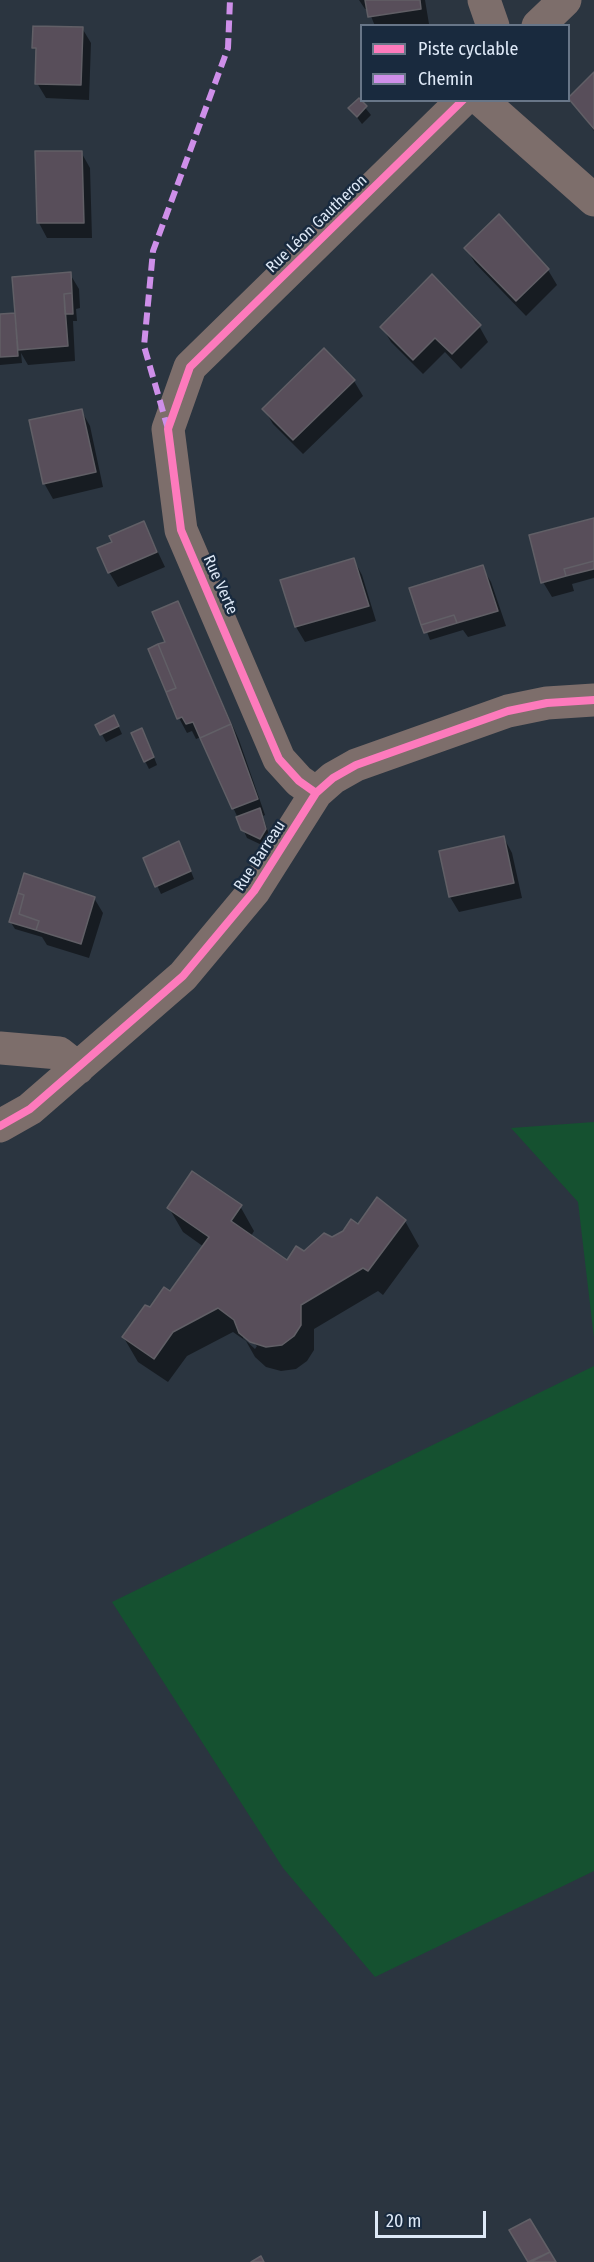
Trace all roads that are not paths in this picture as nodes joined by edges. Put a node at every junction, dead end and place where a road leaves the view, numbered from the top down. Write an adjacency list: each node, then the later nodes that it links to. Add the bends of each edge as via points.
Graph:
1 (484, 0): 3 (street)
2 (565, 0): 4 (street)
3 (492, 24)
4 (540, 24)
5 (461, 102): 8 (street, Rue Léon Gautheron)
6 (483, 102): 7 (street)
7 (594, 200)
8 (190, 367): 10 (street, Rue Verte, via 168,429 181,530 279,759)
9 (594, 700): 10 (street, Rue Barreau, via 508,711 356,765)
10 (316, 793): 12 (street, Rue Barreau, via 254,891 183,976)
11 (0, 1048): 12 (street, via 59,1053)
12 (78, 1068): 13 (street, Rue Barreau, via 30,1108)
13 (0, 1126)

